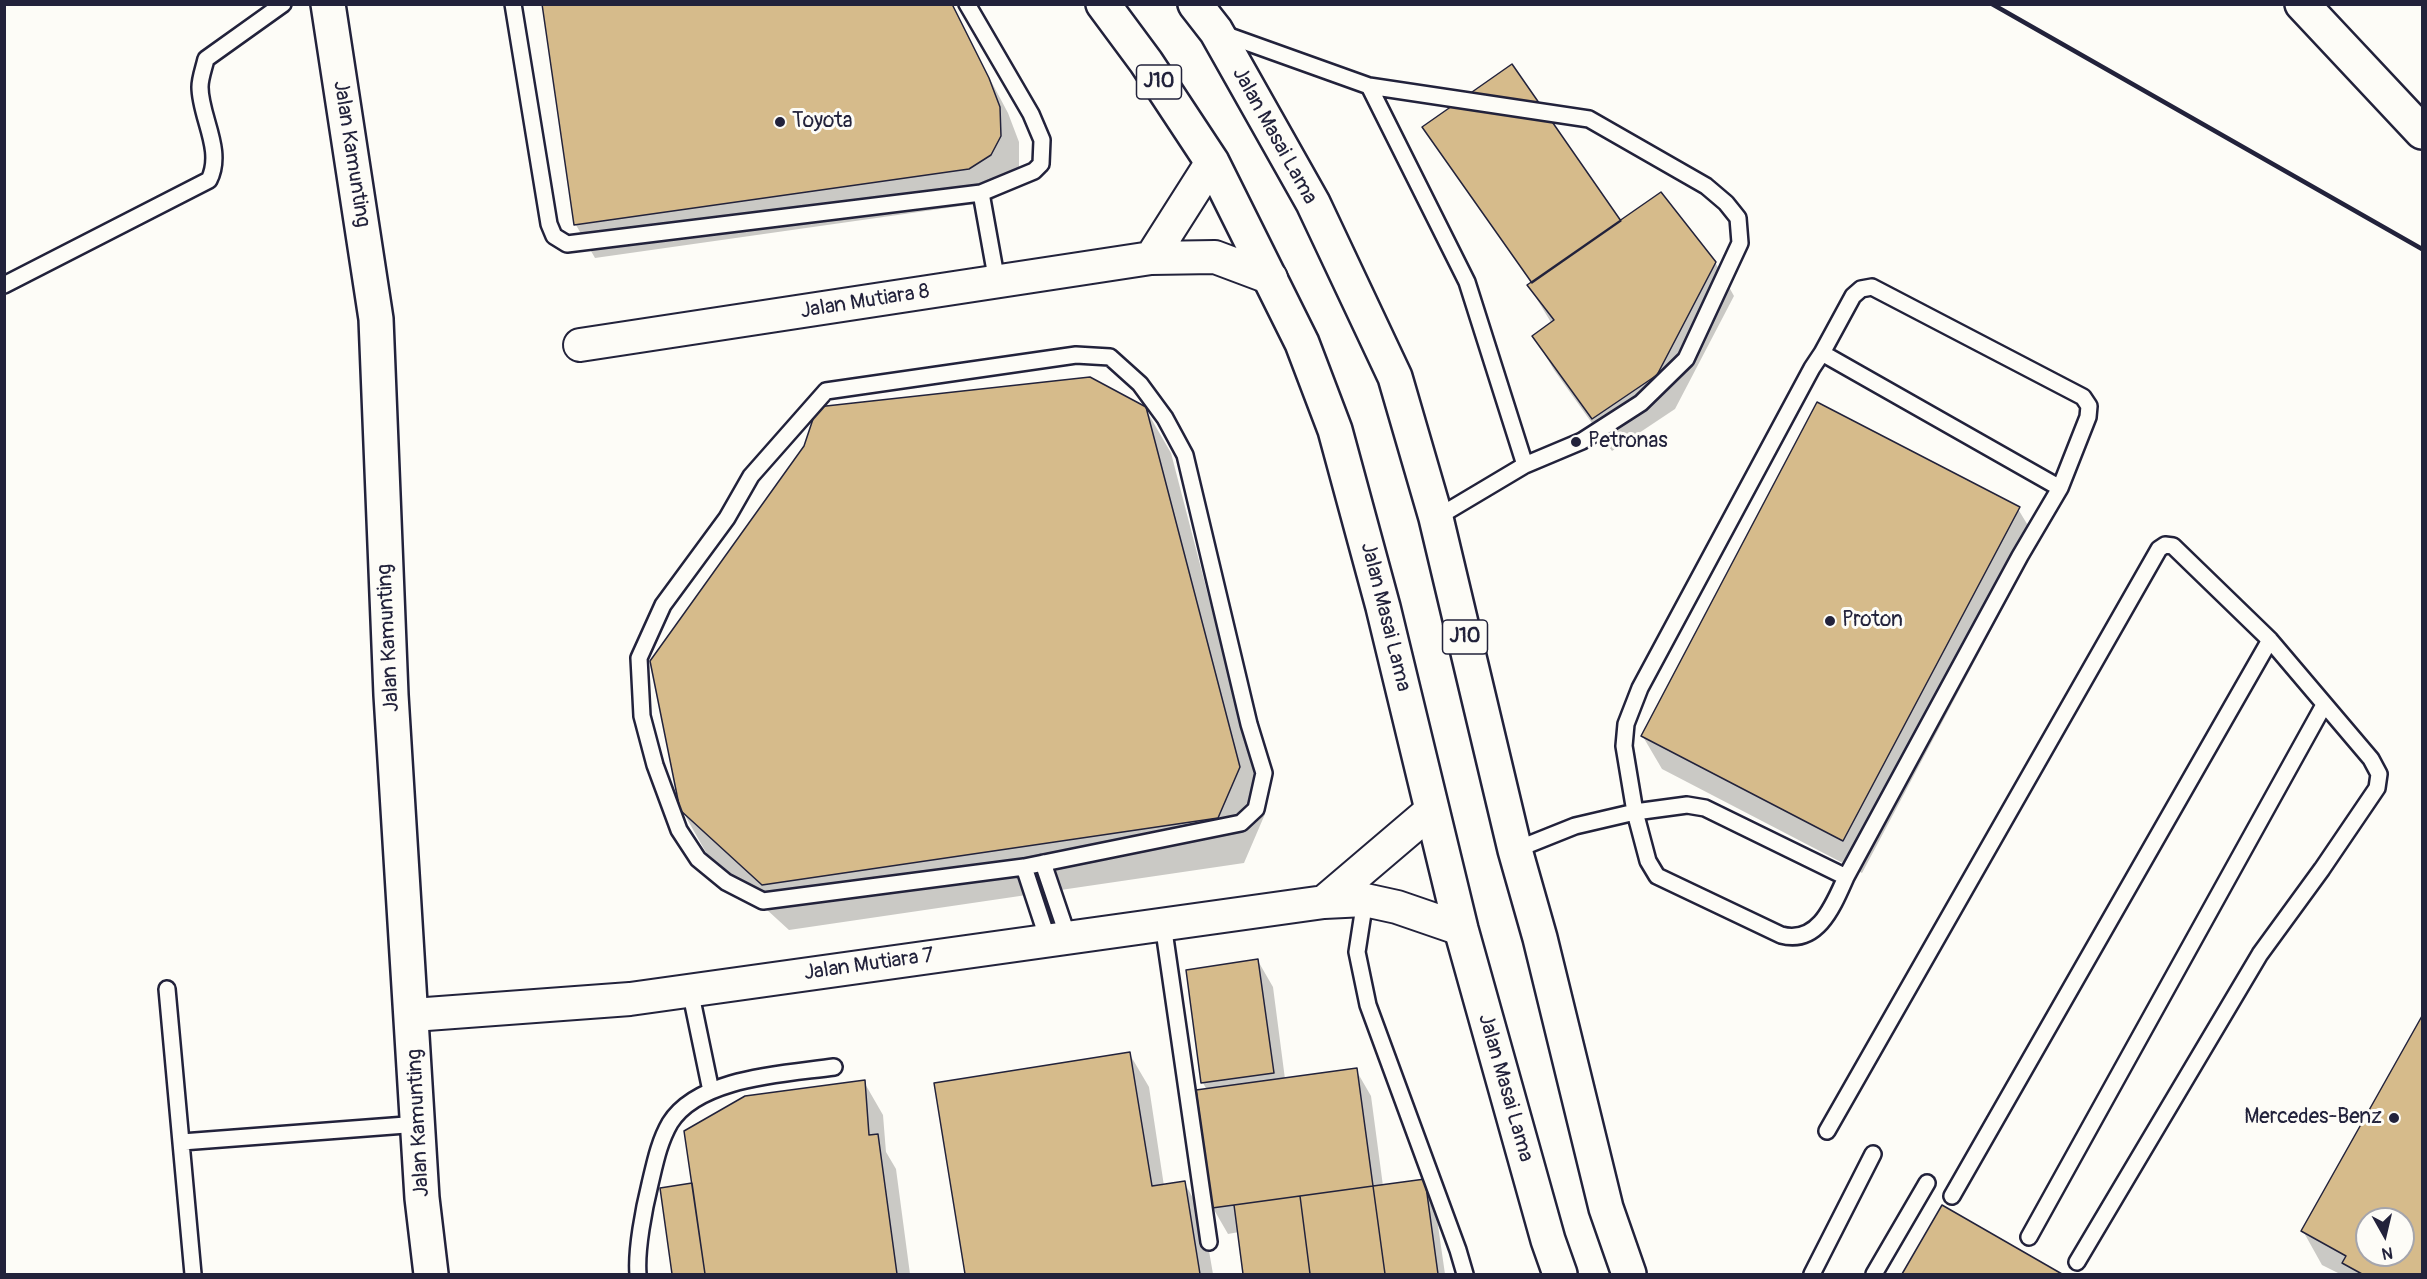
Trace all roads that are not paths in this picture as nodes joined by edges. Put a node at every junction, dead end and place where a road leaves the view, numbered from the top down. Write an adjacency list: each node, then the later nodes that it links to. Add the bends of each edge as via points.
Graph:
1 (283, 4): 16 (lane, via 207,59 200,87 215,169 209,180)
2 (328, 4): 37 (main road, Jalan Kamunting, via 376,319 391,695)
3 (513, 4): 12 (lane, via 547,216 554,236 567,244)
4 (967, 4): 12 (lane, via 1042,140 1041,164 1034,171)
5 (1103, 4): 11 (main road, Jalan Masai Lama / J10)
6 (1195, 4): 8 (main road, Jalan Masai Lama / J10)
7 (2302, 4): 10 (main road)
8 (1216, 31): 9 (lane); 21 (main road, Jalan Masai Lama / J10, via 1313,203 1395,377)
9 (1370, 87): 19 (lane, via 1467,282); 19 (lane, via 1589,119 1706,186 1738,218 1740,243 1686,359 1641,403 1582,441)
10 (2422, 132)
11 (1212, 162): 13 (street); 14 (main road, Jalan Masai Lama / J10)
12 (981, 193): 15 (lane)
13 (1151, 258): 14 (street, Jalan Mutiara 8, via 1215,257); 15 (street, Jalan Mutiara 8)
14 (1271, 278): 24 (main road, Jalan Masai Lama / J10, via 1335,430)
15 (997, 282): 17 (street, Jalan Mutiara 8)
16 (4, 285)
17 (580, 345)
18 (1822, 353): 20 (lane); 20 (lane, via 1853,296 1872,287 2083,397 2089,406 2088,417); 25 (lane, via 1640,688 1626,724 1624,746)
19 (1525, 465): 21 (lane)
20 (2060, 488): 29 (lane)
21 (1436, 518): 26 (main road, Jalan Masai Lama / J10)
22 (2270, 640): 23 (lane); 41 (lane, via 2173,546 2159,549); 45 (lane)
23 (2324, 705): 46 (lane); 48 (lane, via 2371,759 2379,774 2377,788 2260,954)
24 (1432, 810): 31 (street); 33 (main road, Jalan Masai Lama / J10)
25 (1635, 812): 26 (lane, via 1575,826); 29 (lane, via 1687,805 1705,808); 29 (lane, via 1648,861 1657,876 1780,935 1792,938 1813,932 1835,903)
26 (1515, 850): 54 (main road, Jalan Masai Lama / J10, via 1606,1208)
27 (1043, 863): 28 (lane); 28 (lane, via 1241,823 1256,809 1264,772 1185,455 1140,384 1110,357 1076,355 826,391 751,476 727,518 663,605 639,658 642,716 679,830 698,859 726,882 762,901); 34 (lane)
28 (1024, 867): 34 (lane)
29 (1846, 878)
30 (1365, 900): 31 (street, Jalan Mutiara 7); 33 (street, Jalan Mutiara 7, via 1398,907); 52 (lane, via 1357,952 1368,1005)
31 (1323, 902): 32 (street, Jalan Mutiara 7)
32 (1163, 924): 34 (street, Jalan Mutiara 7); 47 (lane)
33 (1461, 930): 53 (main road, Jalan Masai Lama / J10)
34 (1058, 938): 36 (street, Jalan Mutiara 7)
35 (167, 989): 42 (lane)
36 (690, 990): 37 (street, Jalan Mutiara 7, via 630,999); 39 (lane)
37 (413, 1015): 40 (main road, Jalan Kamunting)
38 (834, 1067): 39 (lane)
39 (711, 1090): 51 (lane, via 680,1111 658,1148 647,1196)
40 (419, 1124): 42 (lane); 50 (main road, Jalan Kamunting)
41 (1827, 1131)
42 (182, 1142): 49 (lane)
43 (1873, 1154): 55 (lane)
44 (1927, 1182): 56 (lane)
45 (1952, 1196)
46 (2030, 1237)
47 (1209, 1242)
48 (2077, 1262)
49 (193, 1275)
50 (431, 1275)
51 (638, 1275)
52 (1465, 1275)
53 (1560, 1275)
54 (1629, 1275)
55 (1812, 1275)
56 (1874, 1275)

